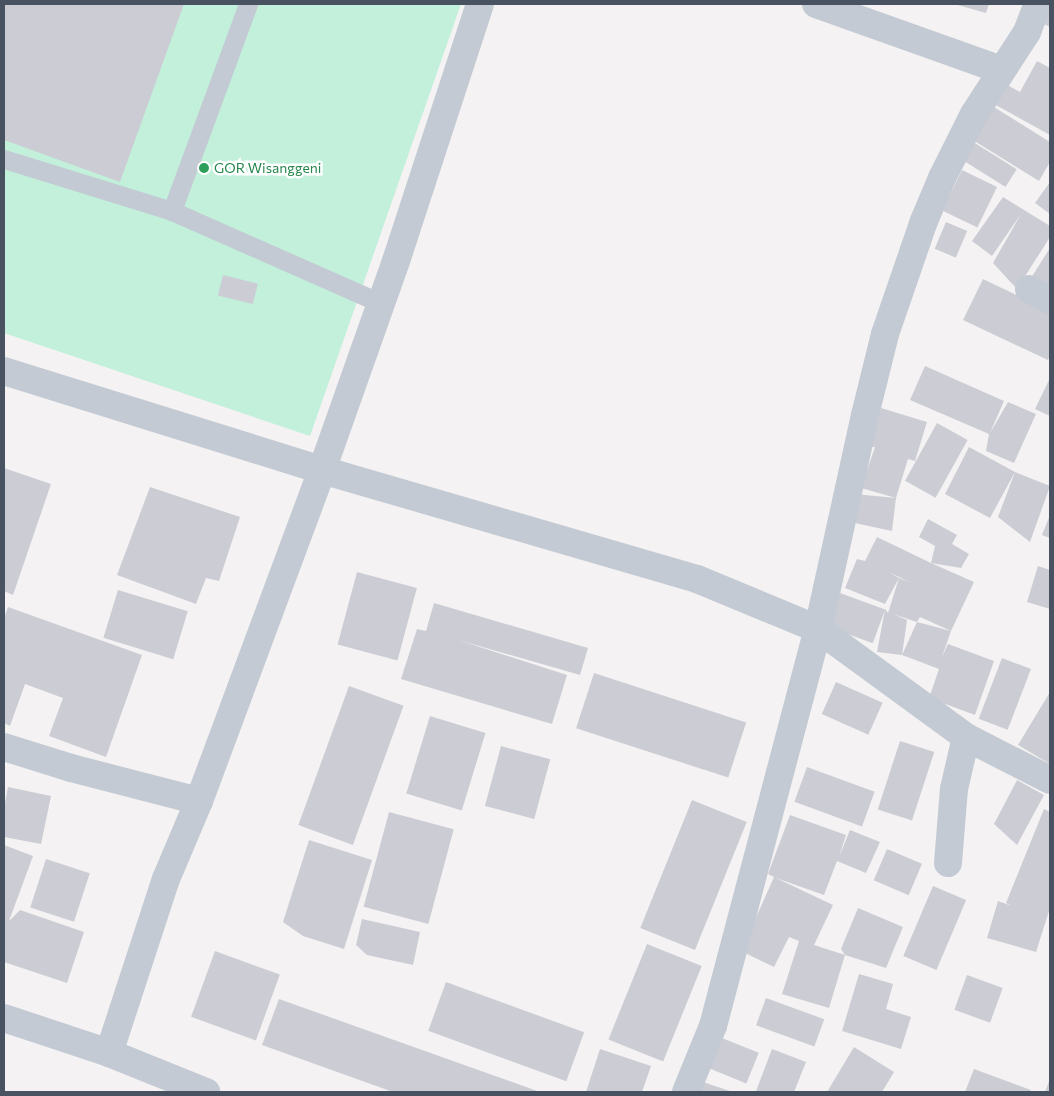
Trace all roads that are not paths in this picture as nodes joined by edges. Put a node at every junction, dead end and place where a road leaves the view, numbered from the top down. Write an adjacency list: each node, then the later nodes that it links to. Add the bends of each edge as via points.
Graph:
1 (248, 4): 7 (lane)
2 (480, 4): 8 (street)
3 (816, 4): 5 (street)
4 (1038, 4): 5 (street, via 1026,32)
5 (1001, 70): 11 (street, via 974,114 942,178 885,334)
6 (4, 159): 7 (lane)
7 (172, 211): 8 (lane)
8 (381, 303): 10 (street)
9 (4, 371): 10 (street)
10 (322, 470): 11 (street, via 696,579); 15 (street)
11 (818, 629): 12 (street); 20 (street, via 713,1026)
12 (966, 737): 14 (street); 16 (street, via 954,789)
13 (4, 746): 15 (street, via 71,768)
14 (1050, 780)
15 (199, 800): 18 (street, via 166,879)
16 (948, 863)
17 (4, 1018): 18 (street)
18 (109, 1053): 19 (street)
19 (206, 1092)
20 (686, 1092)

